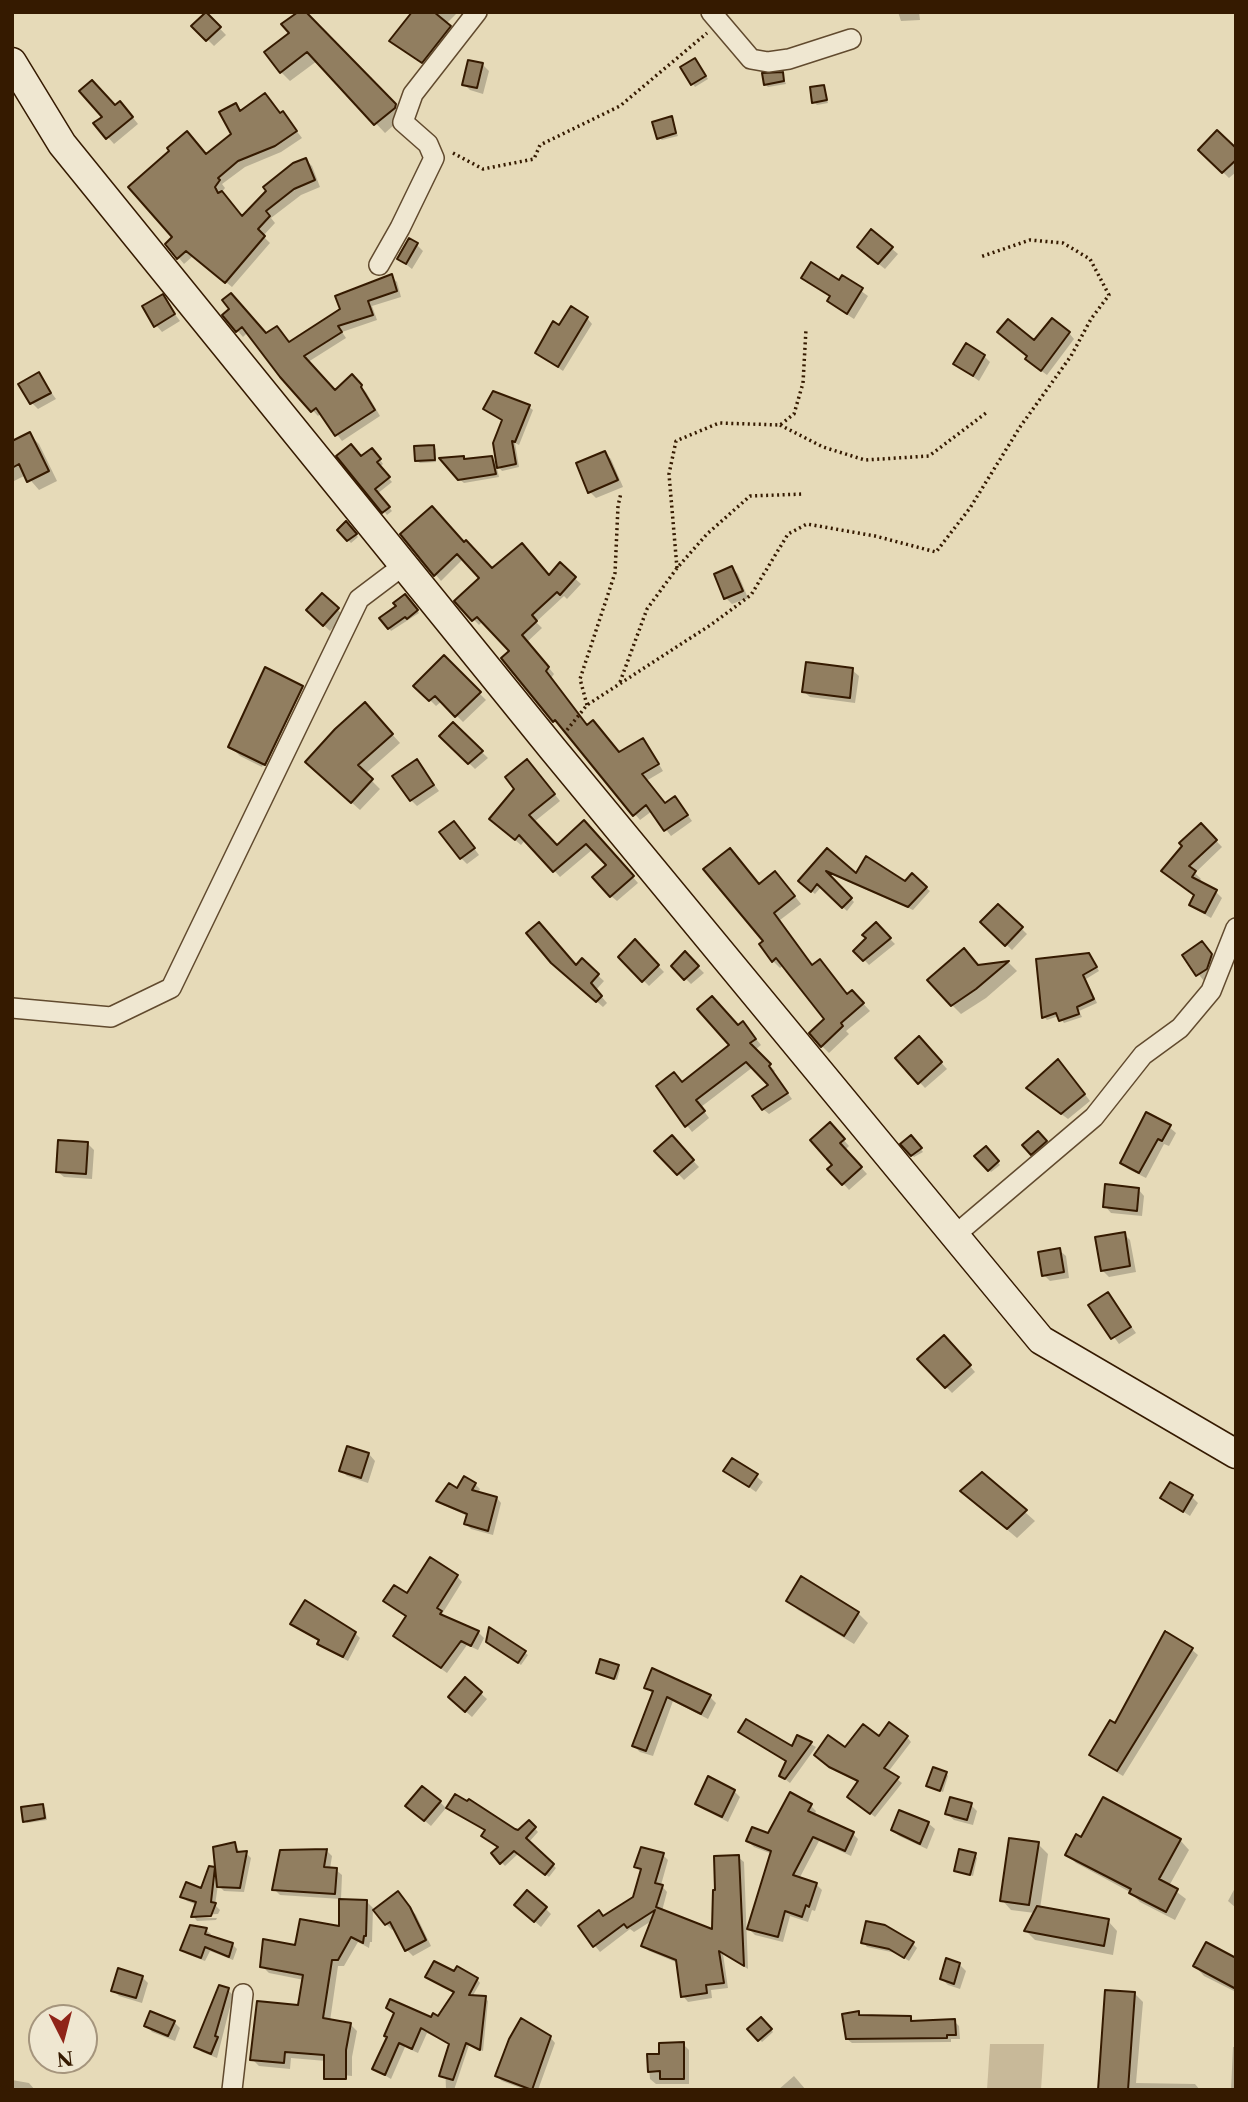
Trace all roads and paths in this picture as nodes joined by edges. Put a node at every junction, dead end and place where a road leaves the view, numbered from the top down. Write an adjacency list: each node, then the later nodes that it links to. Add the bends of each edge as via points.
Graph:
1 (477, 12): 5 (street, via 409,103 403,121)
2 (715, 18): 3 (street, via 751,59 768,62); 5 (path, via 620,106 540,145 534,159 483,169)
3 (852, 39)
4 (12, 62): 13 (main road, via 62,144)
5 (428, 144): 7 (street, via 434,158)
6 (980, 257): 15 (path, via 1030,240 1063,243 1090,259 1109,295 970,508 936,552 807,524 788,534 751,595)
7 (379, 265)
8 (806, 329): 10 (path, via 803,383 794,414)
9 (986, 413): 10 (path, via 929,456 865,460 822,447)
10 (780, 425): 14 (path, via 719,423 676,441 669,474)
11 (621, 494): 16 (path, via 615,573 580,679)
12 (804, 494): 14 (path, via 750,496)
13 (404, 565): 17 (main road); 19 (street, via 359,599 171,988 111,1017)
14 (677, 568): 15 (path, via 647,609)
15 (620, 684): 16 (path)
16 (587, 705): 17 (path)
17 (552, 748): 20 (main road)
18 (1236, 928): 20 (street, via 1211,991 1180,1028 1143,1055 1094,1117)
19 (12, 1008)
20 (955, 1235): 21 (main road, via 1041,1340)
21 (1236, 1454)
22 (243, 1994): 23 (street)
23 (232, 2090)

